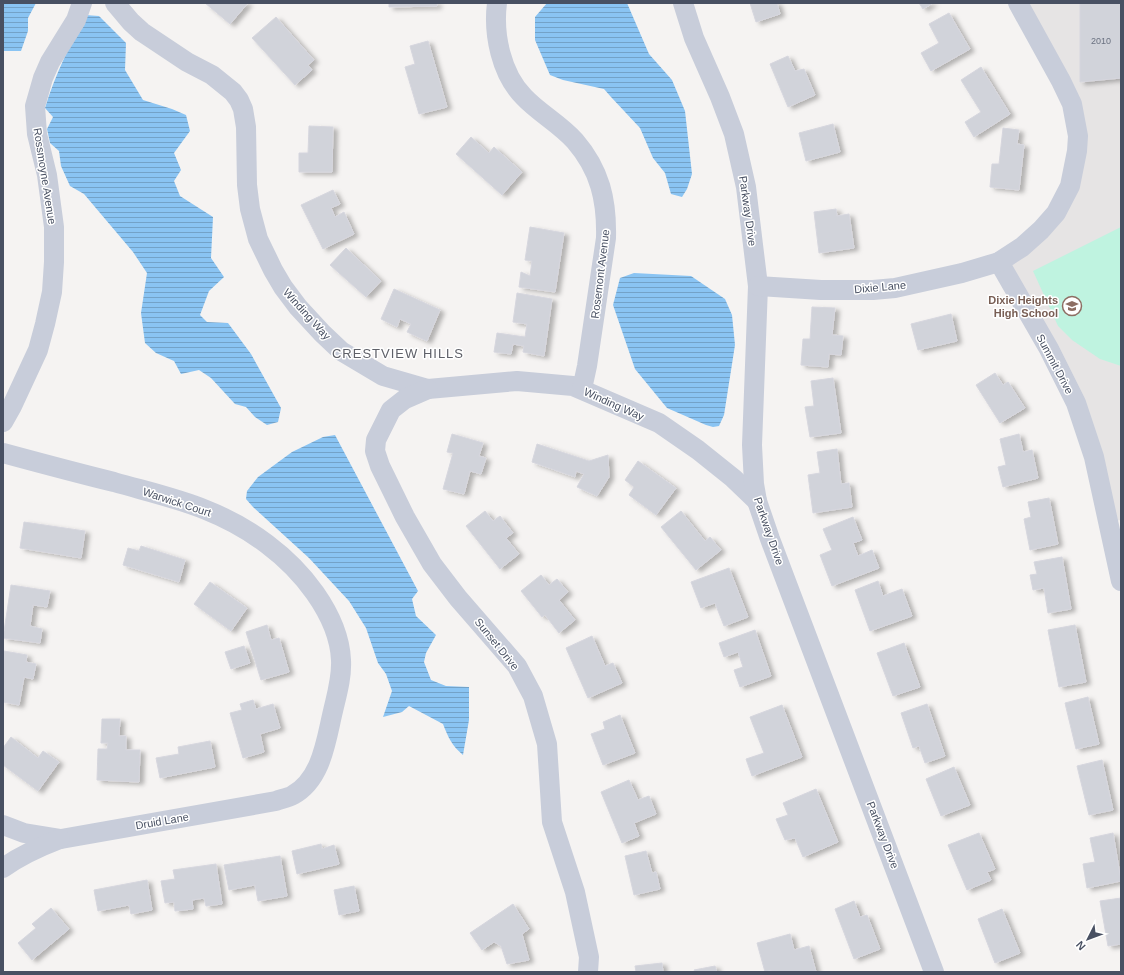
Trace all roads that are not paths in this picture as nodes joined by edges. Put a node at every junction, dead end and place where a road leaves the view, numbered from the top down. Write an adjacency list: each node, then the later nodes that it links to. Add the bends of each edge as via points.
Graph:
1 (82, 3): 12 (street, Rossmoyne Avenue, via 76,20 50,62 35,106 37,134 47,175 54,227 52,292 38,350)
2 (115, 3): 8 (street, Winding Way, via 142,32 187,62 212,75 239,100 246,127 250,209 258,239 273,270 283,288 322,333 341,351)
3 (497, 3): 10 (street, Rosemont Avenue, via 496,30 499,48 514,85 523,97 562,129 581,150 599,182 604,201 606,238)
4 (684, 3): 7 (street, Parkway Drive, via 694,38 734,134 746,188)
5 (1018, 3): 6 (street, via 1072,104 1078,136 1077,151 1070,186 1056,213 1022,247)
6 (998, 262): 7 (street, Dixie Lane, via 895,288 821,290); 15 (street, Summit Drive, via 1049,350 1076,404 1094,457)
7 (758, 286): 14 (street, Parkway Drive, via 752,445 754,484)
8 (383, 376): 9 (street, Winding Way); 11 (street, Sunset Drive, via 392,393)
9 (428, 389): 10 (street, Winding Way, via 516,381); 11 (street, Sunset Drive)
10 (582, 389): 14 (street, Winding Way, via 659,423 698,450)
11 (391, 410): 20 (street, Sunset Drive, via 376,440 375,451 387,482 432,564 517,666 533,696 547,744 552,822 575,892 589,957)
12 (3, 422)
13 (3, 453): 16 (street, Warwick Court, via 207,510 247,530 277,552 306,580 324,605 333,624 341,660 340,685 322,756)
14 (758, 501): 21 (street, Parkway Drive, via 770,539)
15 (1121, 582)
16 (307, 785): 18 (street, Druid Lane, via 293,795 276,801)
17 (8, 828): 18 (street, Druid Lane)
18 (61, 839): 19 (street, via 15,859)
19 (3, 868)
20 (588, 972)
21 (934, 972)

